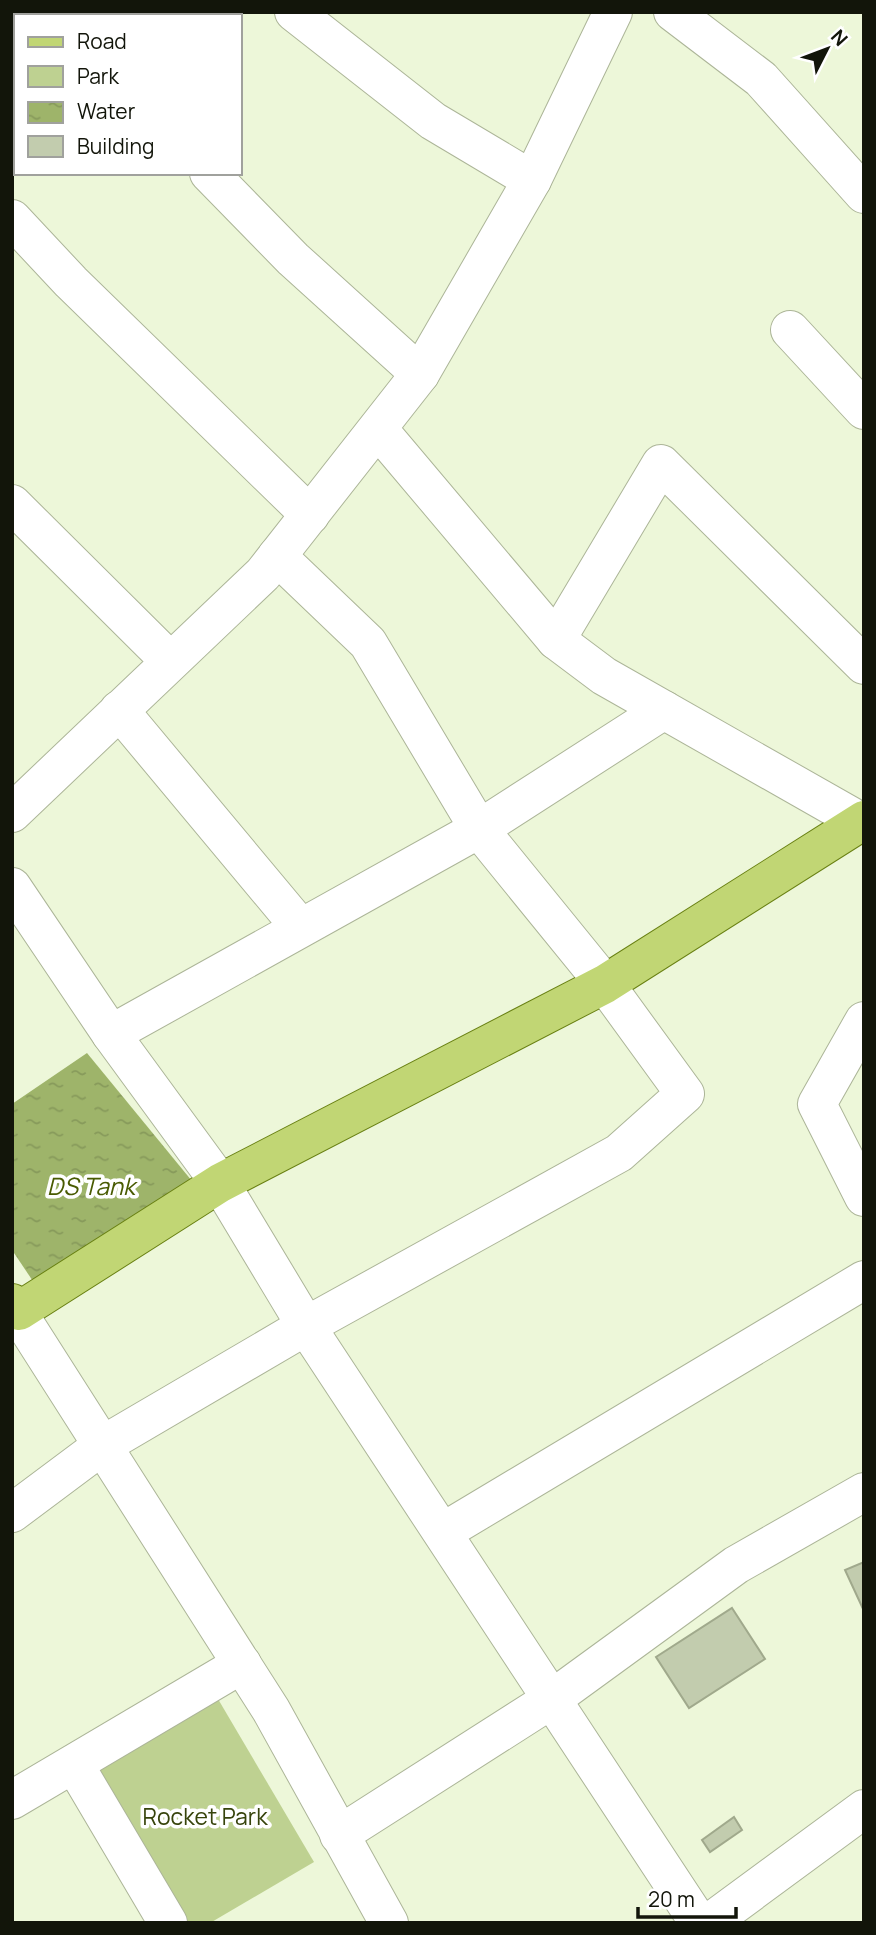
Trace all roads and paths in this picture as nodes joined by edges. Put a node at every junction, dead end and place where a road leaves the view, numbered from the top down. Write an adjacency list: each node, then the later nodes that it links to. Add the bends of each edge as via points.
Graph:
1 (294, 12): 5 (street, via 433,121)
2 (614, 12): 5 (street)
3 (673, 12): 6 (street, via 761,79)
4 (211, 175): 9 (street, via 293,259)
5 (532, 180): 9 (street)
6 (864, 194)
7 (12, 219): 13 (street)
8 (790, 330): 10 (street)
9 (420, 374): 11 (street)
10 (864, 410)
11 (378, 429): 13 (street); 15 (street)
12 (12, 504): 16 (street)
13 (310, 515): 14 (street)
14 (277, 556): 16 (street); 22 (street, via 368,643)
15 (556, 640): 17 (street, via 660,464); 19 (street, via 604,676)
16 (170, 662): 18 (street)
17 (864, 665)
18 (119, 710): 20 (street); 24 (street)
19 (664, 710): 21 (street); 22 (street)
20 (12, 813)
21 (863, 821): 25 (main road)
22 (479, 829): 24 (street); 25 (street)
23 (12, 887): 27 (street)
24 (300, 927): 27 (street)
25 (606, 984): 28 (main road); 32 (street, via 685,1094 619,1153)
26 (864, 1021): 29 (street, via 817,1104)
27 (111, 1034): 28 (street)
28 (220, 1182): 31 (main road); 32 (street)
29 (864, 1197)
30 (864, 1280): 36 (street)
31 (14, 1309): 33 (street)
32 (306, 1326): 33 (street); 36 (street)
33 (103, 1445): 35 (street); 37 (street)
34 (864, 1492): 38 (street, via 736,1565)
35 (12, 1513)
36 (443, 1532): 38 (street)
37 (242, 1664): 39 (street); 42 (street)
38 (552, 1699): 42 (street); 45 (street)
39 (75, 1764): 40 (street); 43 (street)
40 (12, 1800)
41 (864, 1809): 46 (street)
42 (339, 1835): 44 (street)
43 (168, 1923)
44 (389, 1923)
45 (699, 1923)
46 (709, 1923)

